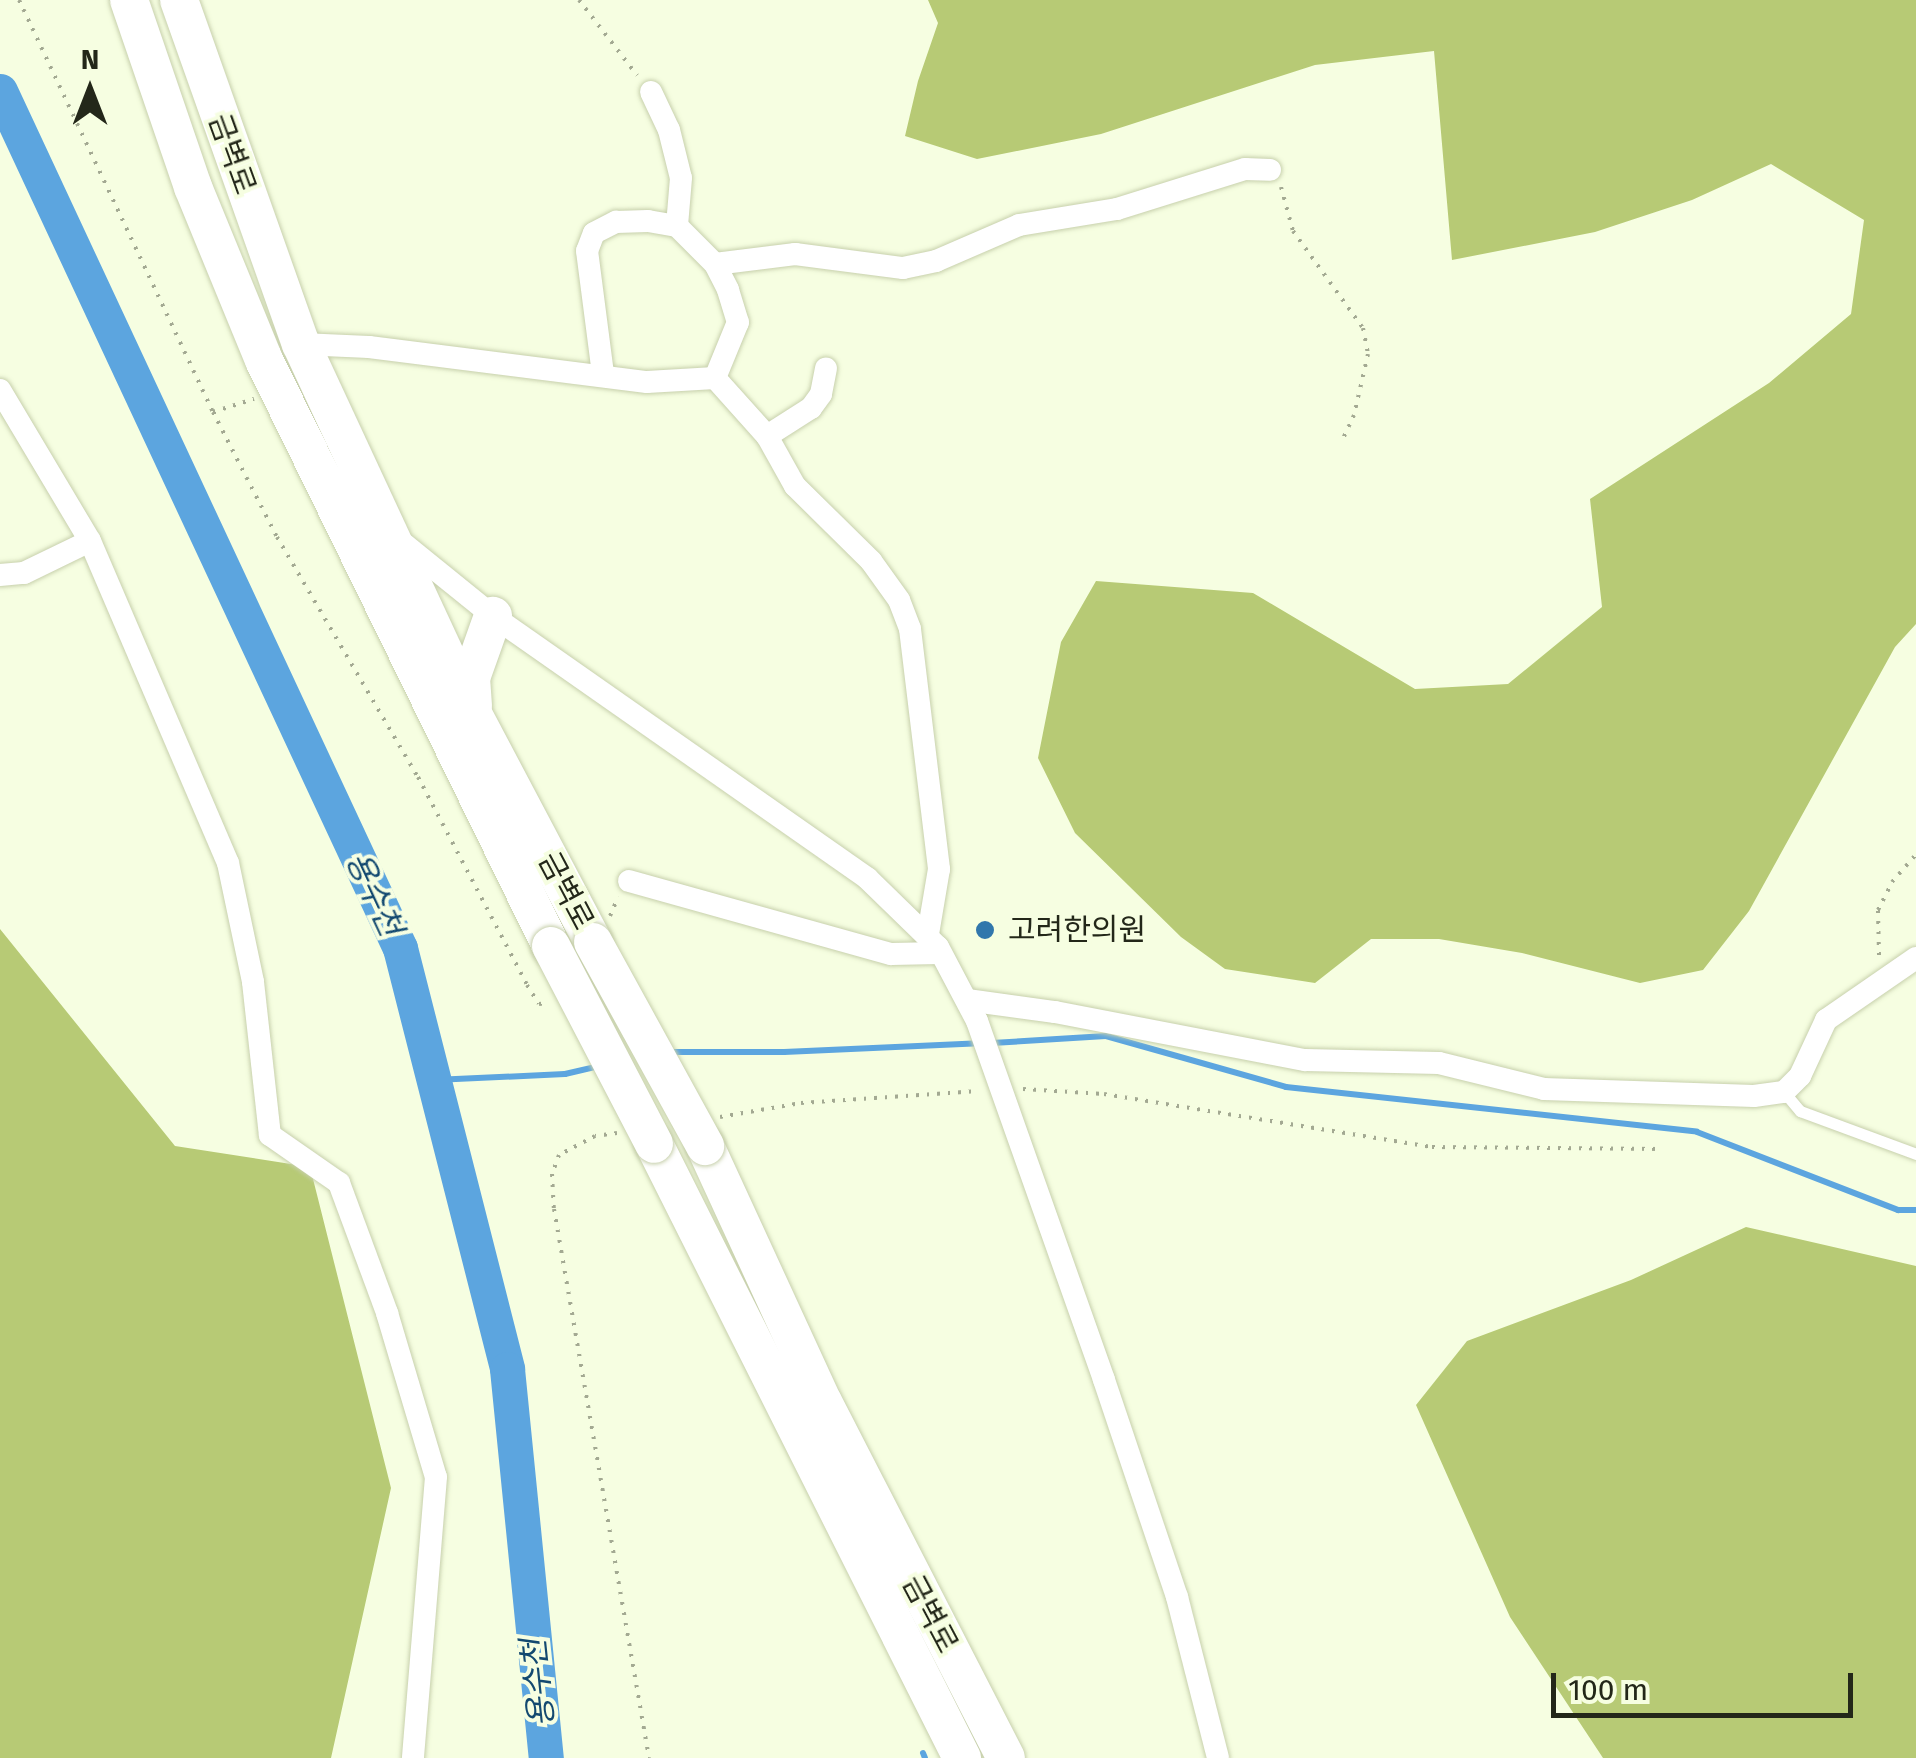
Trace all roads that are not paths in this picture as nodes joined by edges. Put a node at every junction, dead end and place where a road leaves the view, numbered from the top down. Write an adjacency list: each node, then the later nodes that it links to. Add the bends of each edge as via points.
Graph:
1 (129, 0): 15 (highway, 금벽로, via 264,360)
2 (179, 0): 7 (highway, 금벽로)
3 (651, 92): 5 (street, via 681,178)
4 (1270, 170): 6 (street, via 1245,169 1116,210 1019,225 904,268 795,254)
5 (677, 226): 6 (street); 9 (street, via 616,222 594,233 587,251)
6 (715, 264): 10 (street, via 738,322)
7 (301, 344): 9 (street); 13 (highway, 금벽로)
8 (826, 368): 12 (street, via 812,408)
9 (603, 374): 10 (street, via 647,382)
10 (715, 378): 12 (street)
11 (0, 390): 14 (street)
12 (768, 436): 20 (street, via 795,486 871,561 910,629 940,869)
13 (389, 531): 15 (street); 17 (street); 18 (highway, 금벽로)
14 (90, 541): 16 (street, via 24,574); 25 (street, via 228,864 253,982 270,1136 340,1183 436,1477)
15 (354, 548): 26 (highway, 금벽로, bridge, via 644,1137)
16 (0, 575)
17 (492, 616): 18 (highway, via 471,678); 20 (street, via 867,878)
18 (473, 714): 27 (highway, 금벽로, bridge, via 601,930 709,1133 822,1402)
19 (629, 881): 20 (street, via 891,954)
20 (934, 944): 22 (street)
21 (1916, 958): 23 (street, via 1826,1020 1800,1076)
22 (972, 1010): 23 (street, via 1056,1012 1305,1060 1438,1063 1544,1089); 28 (street, via 1177,1598)
23 (1784, 1092): 24 (lane, via 1800,1111)
24 (1916, 1154)
25 (413, 1758)
26 (962, 1758)
27 (1006, 1758)
28 (1218, 1758)

